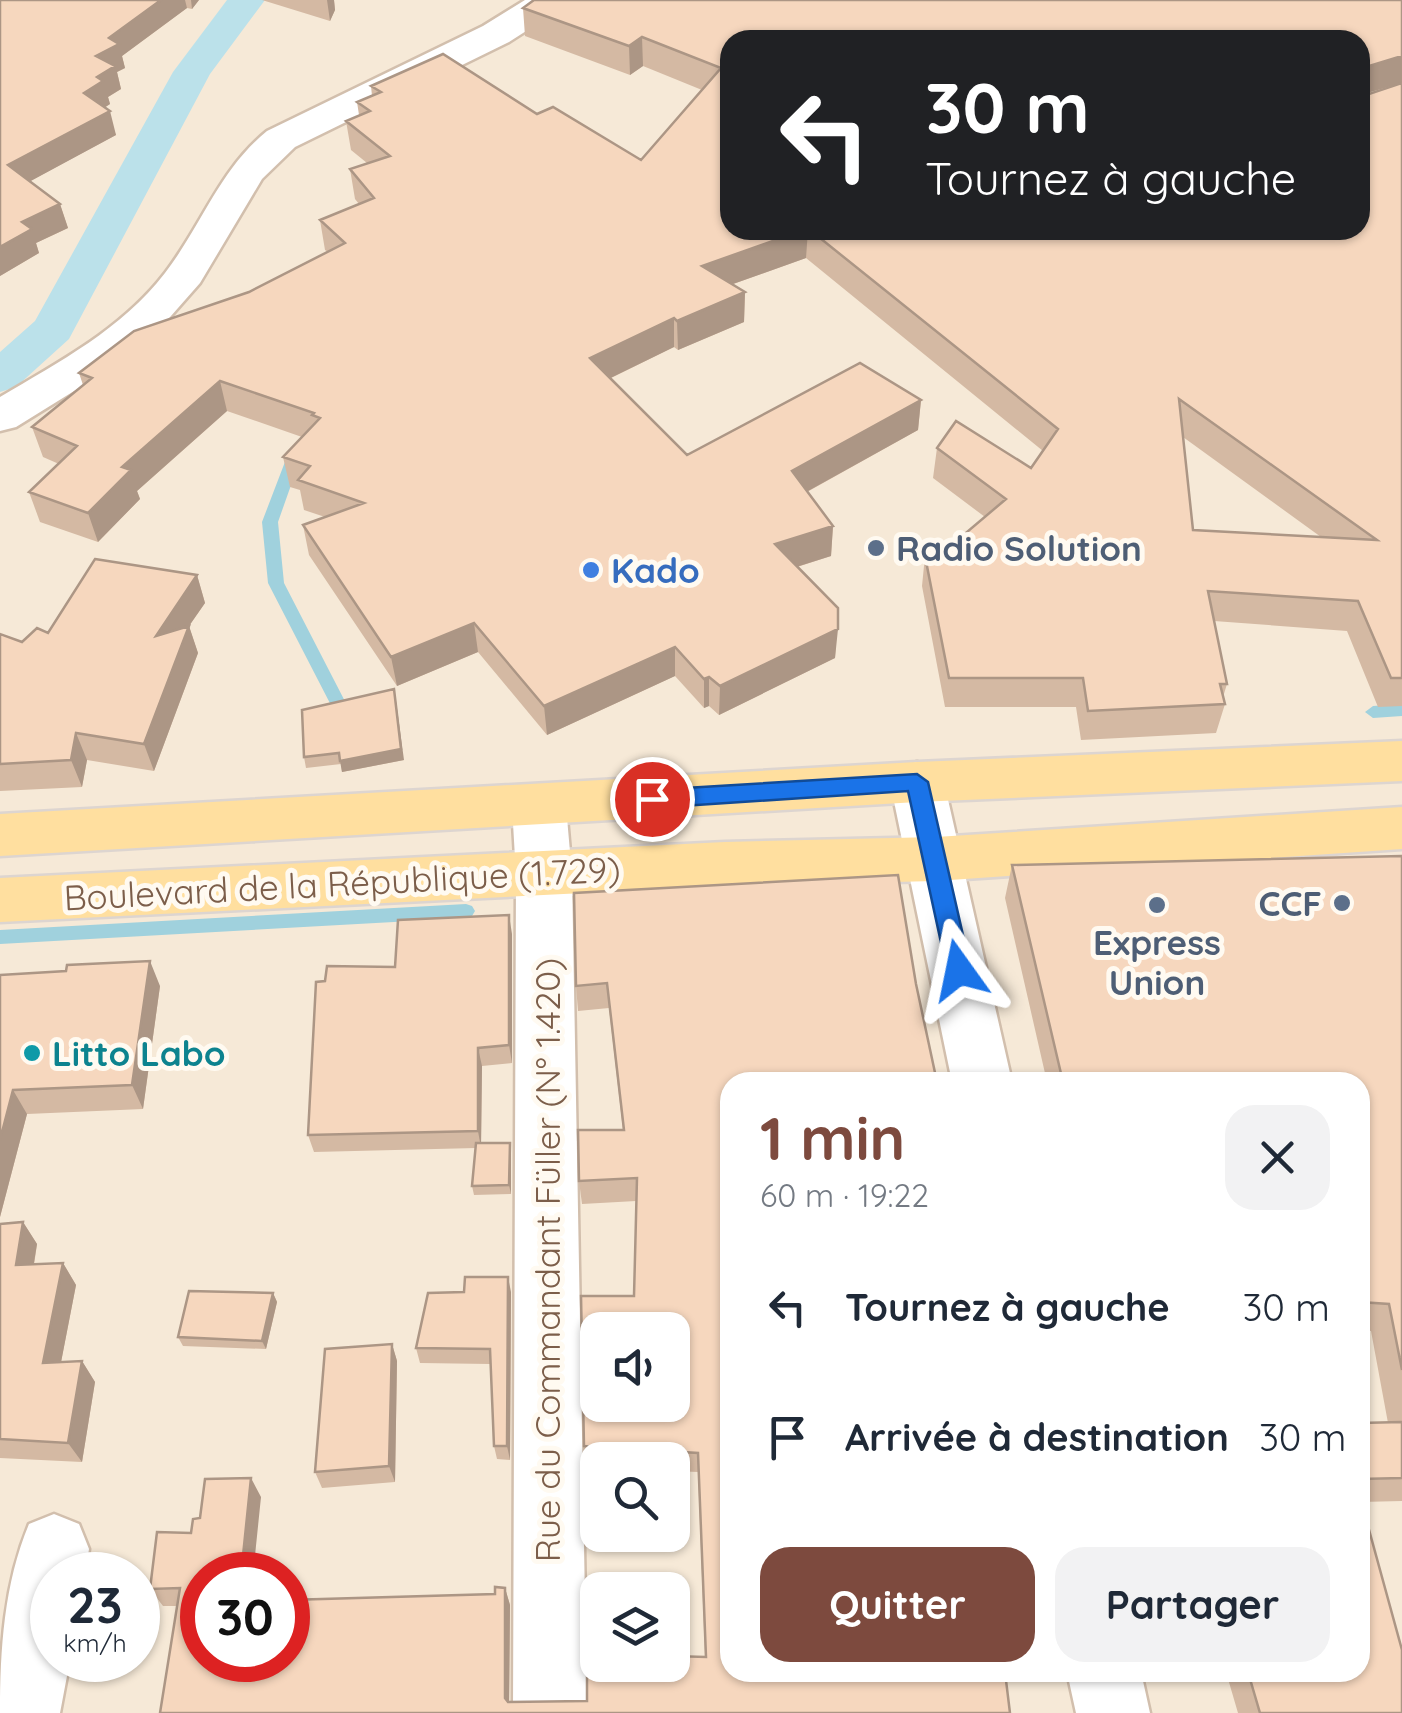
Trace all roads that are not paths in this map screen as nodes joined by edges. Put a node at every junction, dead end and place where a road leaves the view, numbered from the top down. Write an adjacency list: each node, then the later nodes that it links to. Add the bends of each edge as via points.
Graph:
1 (549, 0): 2 (street, via 496,34 260,154 234,185 180,282 148,317)
2 (0, 417)
3 (1402, 761): 4 (main road, Boulevard de la République (1.729))
4 (917, 782): 5 (main road, Boulevard de la République (1.729)); 8 (street)
5 (538, 806): 7 (main road, Boulevard de la République (1.729)); 9 (street, Rue du Commandant Füller (N° 1.420))
6 (1402, 828): 8 (main road, Boulevard de la République (1.729))
7 (0, 835)
8 (936, 858): 9 (main road, Boulevard de la République (1.729)); 11 (street)
9 (544, 875): 10 (main road, Boulevard de la République (1.729)); 15 (street, Rue du Commandant Füller (N° 1.420))
10 (0, 900)
11 (980, 1072)
12 (54, 1549): 14 (street)
13 (1106, 1682): 16 (street)
14 (23, 1713)
15 (550, 1713)
16 (1113, 1713)

